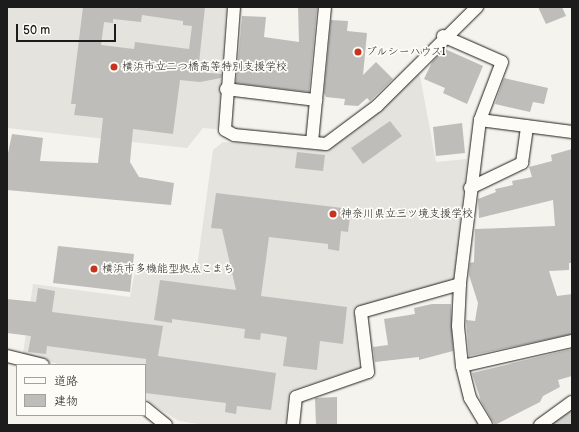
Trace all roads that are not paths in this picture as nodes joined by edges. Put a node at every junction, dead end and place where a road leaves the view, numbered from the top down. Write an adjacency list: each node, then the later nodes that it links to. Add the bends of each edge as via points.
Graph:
1 (234, 7): 5 (street)
2 (325, 7): 6 (street)
3 (477, 7): 4 (street)
4 (443, 36): 7 (street, via 502,62); 10 (street, via 376,106 326,144)
5 (226, 89): 6 (street); 10 (street, via 224,130 234,135)
6 (316, 100): 10 (street)
7 (480, 120): 8 (street); 11 (street)
8 (527, 126): 9 (street); 11 (street, via 522,163)
9 (572, 132)
10 (312, 142)
11 (470, 188): 12 (street)
12 (460, 284): 16 (street, via 458,326); 20 (street, via 361,312 368,372 296,397)
13 (572, 341): 16 (street)
14 (7, 356): 15 (street)
15 (39, 364)
16 (462, 366): 21 (street, via 470,398)
17 (572, 402): 22 (street)
18 (146, 409): 19 (street)
19 (166, 425)
20 (293, 425)
21 (486, 425)
22 (540, 425)

